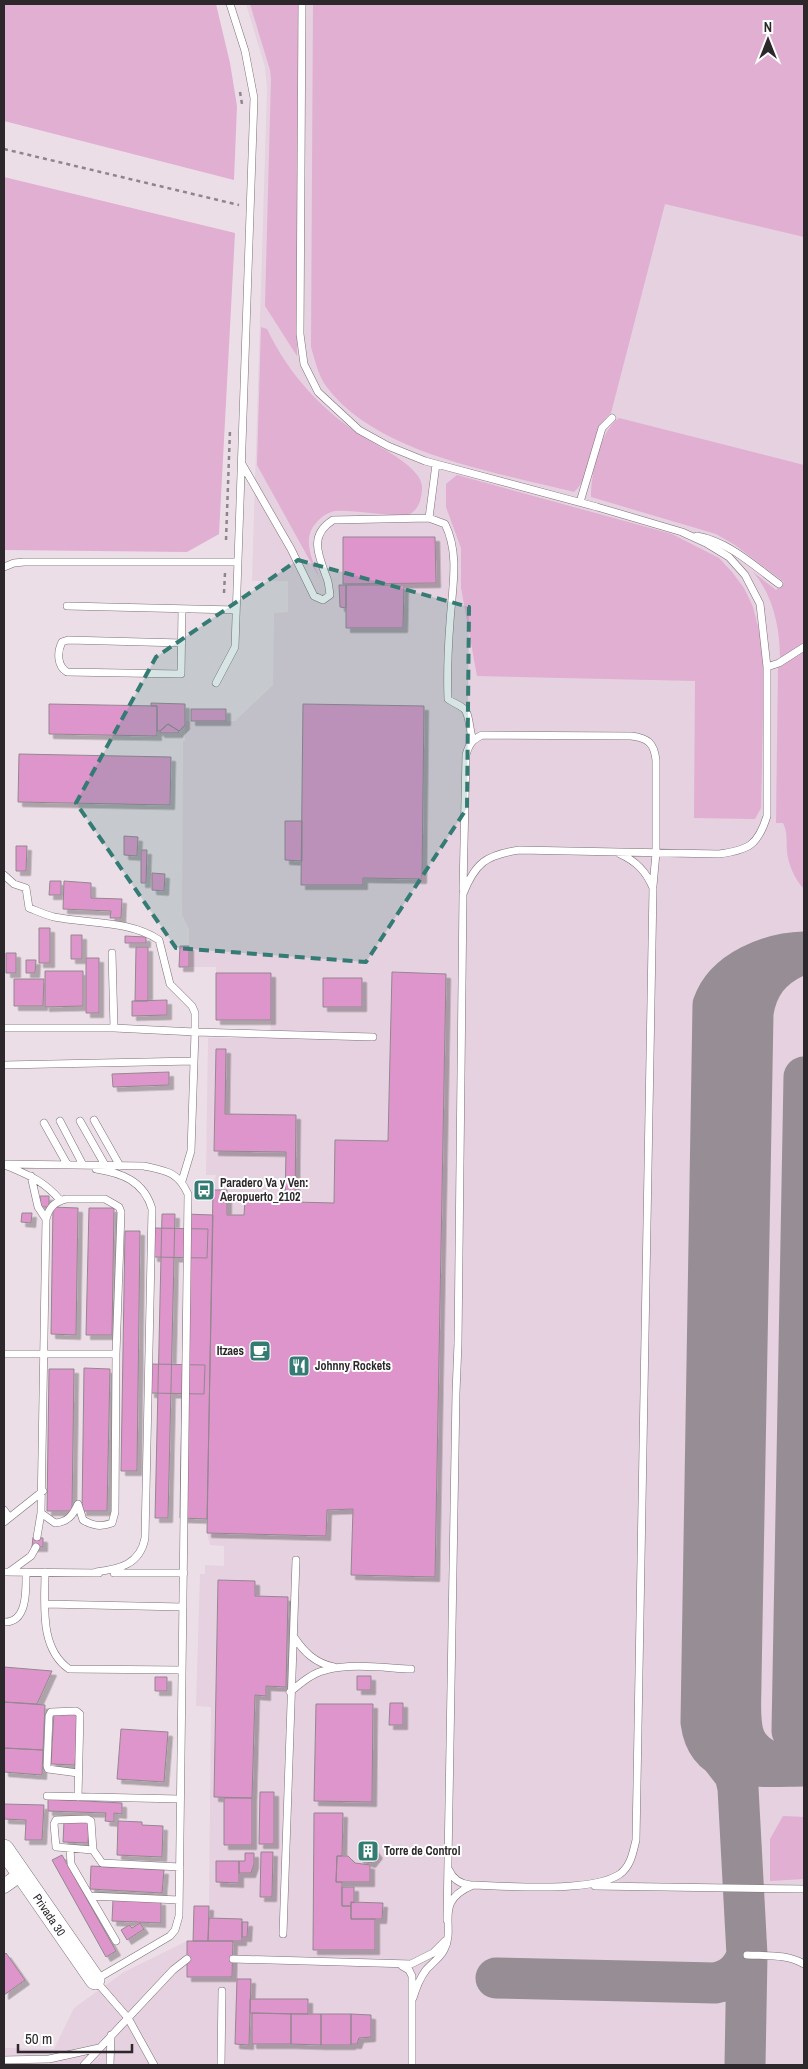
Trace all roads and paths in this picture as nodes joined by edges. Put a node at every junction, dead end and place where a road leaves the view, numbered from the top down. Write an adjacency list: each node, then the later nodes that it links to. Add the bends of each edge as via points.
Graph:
1 (230, 4): 8 (lane, via 245,51 254,98)
2 (302, 4): 12 (lane, via 300,334 304,364 318,392 359,430 388,446)
3 (240, 84): 4 (path)
4 (242, 105)
5 (4, 149): 7 (path)
6 (239, 196): 7 (path)
7 (238, 205): 8 (path)
8 (250, 208): 11 (lane)
9 (612, 418): 13 (lane, via 602,428)
10 (230, 422): 16 (path)
11 (241, 464): 14 (lane, via 291,549 314,596 323,600 330,595 318,556 318,540 324,526 333,520); 17 (lane)
12 (436, 464): 13 (lane); 14 (lane)
13 (580, 502): 15 (lane)
14 (429, 518): 29 (lane, via 445,524 450,534 454,555 448,699 464,708)
15 (682, 532): 20 (lane, via 711,539 731,549); 27 (lane, via 729,558 745,575 760,604)
16 (226, 540)
17 (238, 562): 18 (lane, via 24,562); 24 (lane)
18 (4, 567)
19 (225, 572): 21 (path)
20 (779, 584)
21 (224, 593)
22 (67, 606): 23 (lane)
23 (182, 609): 24 (lane); 25 (lane)
24 (236, 610): 28 (lane, via 235,646)
25 (182, 643): 25 (lane, via 68,640 60,647 59,663 67,672 181,674)
26 (804, 647): 27 (lane)
27 (767, 667): 31 (lane, via 767,816 762,833 753,844 740,851)
28 (216, 683)
29 (473, 740): 31 (lane, via 482,735 643,737 651,742 656,755); 34 (lane, via 466,756)
30 (617, 853): 31 (lane); 33 (lane, via 642,868); 34 (lane, via 519,850 497,853 470,876)
31 (656, 853): 33 (lane)
32 (4, 875): 38 (lane, via 14,884 26,888 29,908 53,917 128,927 147,932 159,940 170,984 195,1013)
33 (652, 888): 90 (lane, via 636,1840 631,1861 621,1873)
34 (463, 894): 86 (lane)
35 (112, 953): 37 (lane)
36 (4, 1028): 37 (lane)
37 (114, 1028): 38 (lane)
38 (195, 1032): 39 (lane); 40 (lane)
39 (373, 1037)
40 (194, 1061): 41 (lane); 52 (lane, via 191,1151)
41 (4, 1065)
42 (80, 1120): 49 (lane)
43 (94, 1120): 50 (lane)
44 (60, 1121): 48 (lane)
45 (44, 1123): 47 (lane)
46 (4, 1164): 47 (lane); 51 (lane)
47 (67, 1164): 48 (lane)
48 (80, 1165): 49 (lane); 68 (lane, via 132,1179 145,1192 152,1209 145,1538 140,1552 129,1564)
49 (105, 1166): 50 (lane)
50 (120, 1166): 52 (lane, via 144,1166 167,1171)
51 (31, 1176): 53 (lane, via 50,1188); 54 (lane, via 38,1207)
52 (182, 1180): 69 (lane, via 188,1194 189,1209)
53 (60, 1200): 54 (lane, via 48,1210); 56 (lane, via 105,1199 120,1207)
54 (46, 1219): 57 (lane)
55 (4, 1354): 57 (lane)
56 (116, 1354): 57 (lane); 60 (lane, via 115,1512 112,1523 105,1526 83,1520 78,1504 62,1523 55,1523)
57 (44, 1355): 58 (lane)
58 (43, 1491): 60 (lane); 61 (lane)
59 (4, 1510): 61 (lane)
60 (41, 1512): 62 (lane)
61 (7, 1519)
62 (37, 1537)
63 (36, 1547): 65 (lane, via 31,1556)
64 (296, 1560): 73 (lane)
65 (6, 1572): 66 (lane)
66 (26, 1572): 67 (lane); 72 (lane, via 21,1612 15,1620)
67 (45, 1572): 68 (lane); 70 (lane)
68 (96, 1572): 69 (lane)
69 (184, 1573): 71 (lane)
70 (45, 1604): 71 (lane); 76 (lane, via 46,1630 52,1648 69,1669)
71 (183, 1607): 76 (lane)
72 (4, 1622)
73 (294, 1637): 74 (lane, via 303,1651 314,1659); 77 (lane)
74 (339, 1668): 75 (lane); 77 (lane, via 314,1674)
75 (411, 1669)
76 (182, 1670): 81 (lane)
77 (290, 1692): 95 (lane)
78 (78, 1773): 78 (lane, via 48,1770 51,1712 76,1711 80,1714); 80 (lane)
79 (47, 1796): 80 (lane)
80 (78, 1797): 81 (lane)
81 (180, 1799): 85 (lane)
82 (4, 1849): 87 (street, Privada 30)
83 (70, 1849): 84 (lane); 84 (lane, via 56,1847 56,1820 91,1821); 92 (lane, via 71,1864)
84 (93, 1850): 85 (lane, via 98,1859 108,1865)
85 (180, 1867): 93 (lane)
86 (448, 1867): 88 (lane, via 454,1878); 94 (lane)
87 (21, 1874): 89 (street); 103 (street, Privada 30)
88 (473, 1885): 90 (lane); 94 (lane, via 455,1896 449,1906)
89 (4, 1886)
90 (580, 1886): 91 (lane)
91 (804, 1890)
92 (90, 1896): 93 (lane); 97 (lane)
93 (179, 1900): 103 (lane, via 178,1924 170,1936)
94 (447, 1920): 96 (lane)
95 (283, 1934)
96 (447, 1936): 102 (lane, via 439,1949 425,1959); 105 (lane, via 443,1951 420,1978)
97 (116, 1941)
98 (747, 1955): 101 (lane, via 782,1956)
99 (187, 1959): 106 (lane)
100 (233, 1959): 102 (lane)
101 (804, 1964)
102 (400, 1965): 105 (lane, via 411,1972)
103 (96, 1980): 106 (lane)
104 (222, 1991): 114 (lane)
105 (412, 1998): 115 (lane)
106 (128, 2018): 107 (lane); 113 (lane)
107 (111, 2035): 108 (lane); 112 (lane)
108 (99, 2048): 109 (lane, via 49,2059); 111 (lane)
109 (4, 2060): 110 (lane)
110 (9, 2065)
111 (84, 2065)
112 (110, 2065)
113 (154, 2065)
114 (221, 2065)
115 (412, 2065)

